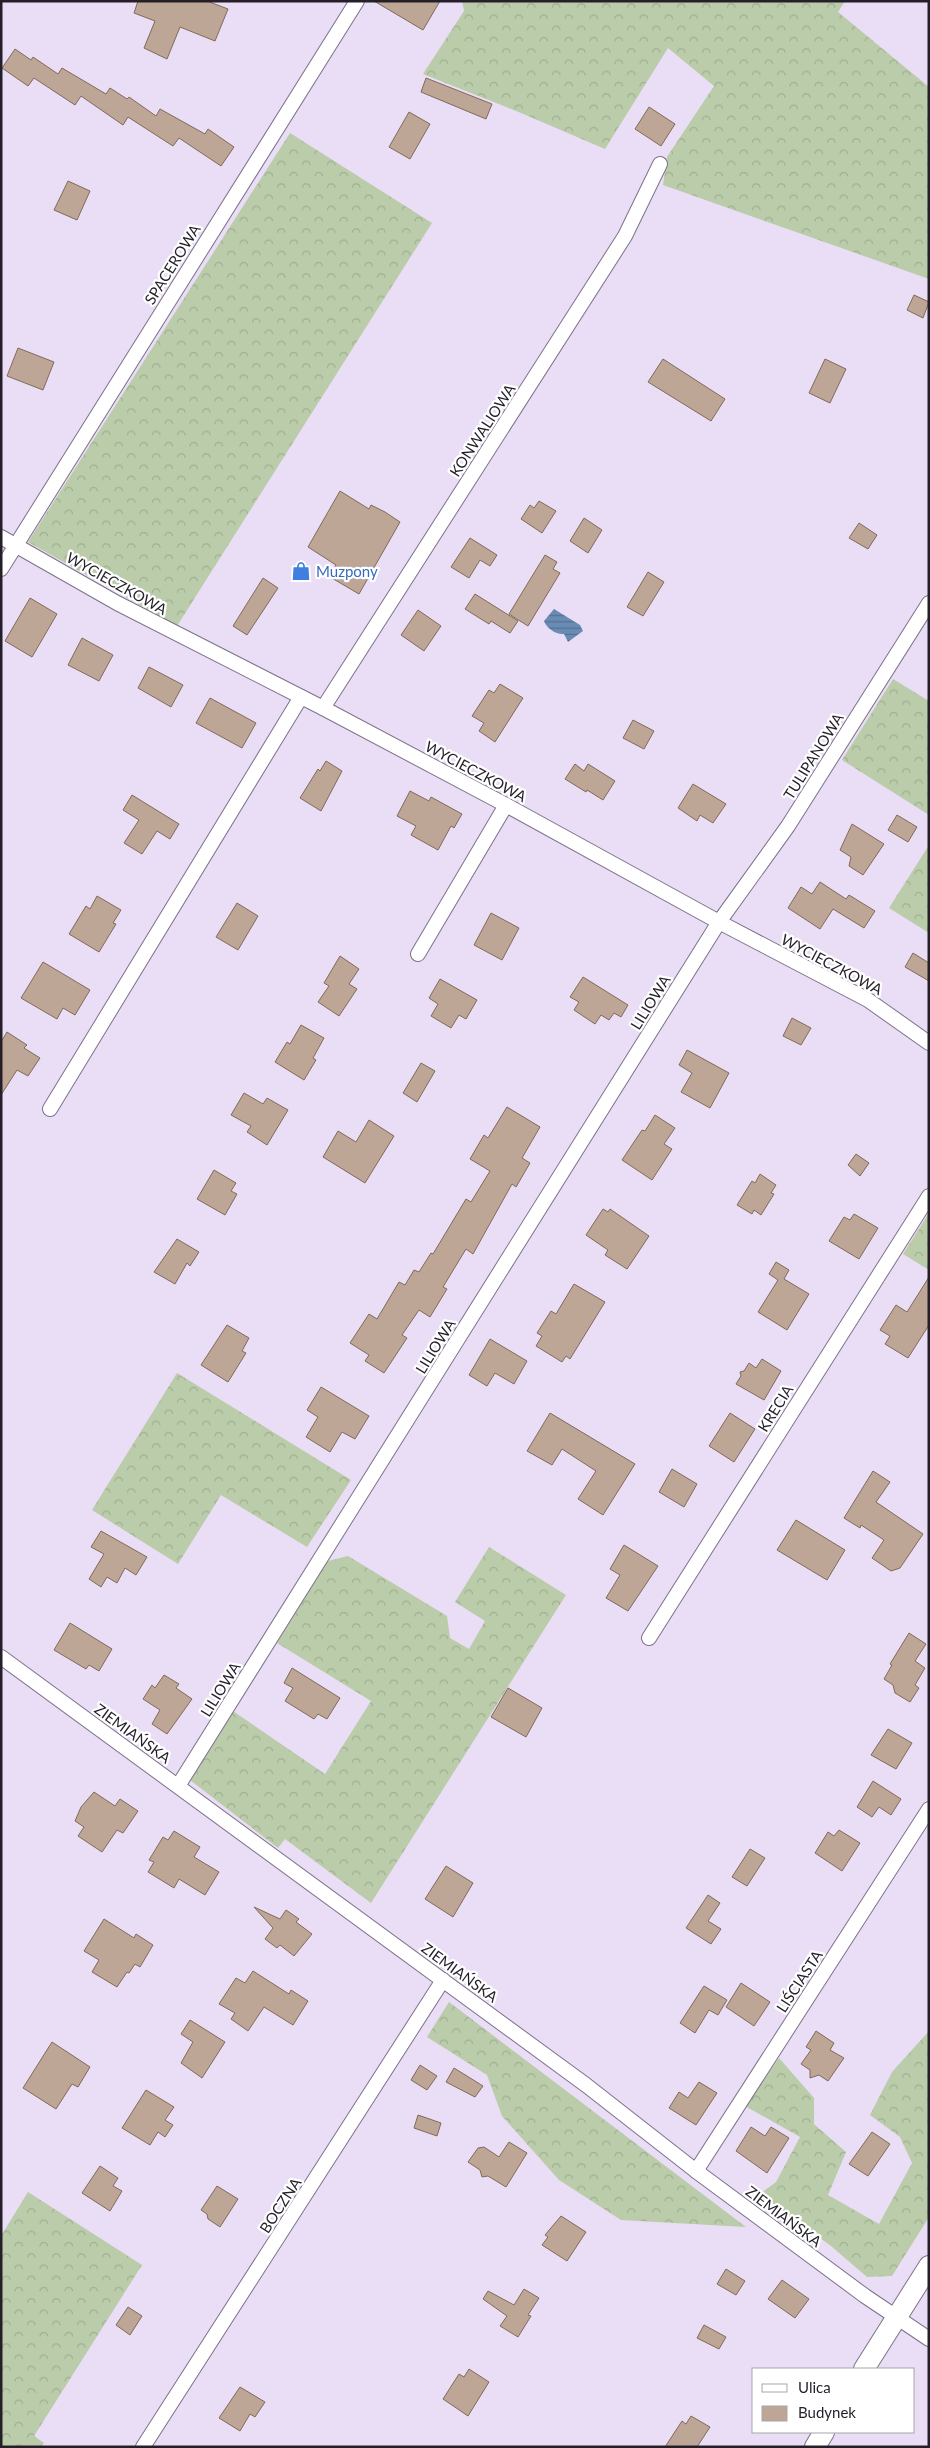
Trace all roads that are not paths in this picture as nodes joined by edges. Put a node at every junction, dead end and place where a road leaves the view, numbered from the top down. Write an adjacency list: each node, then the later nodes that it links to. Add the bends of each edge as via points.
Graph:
1 (357, 1): 4 (street, SPACEROWA)
2 (660, 164): 8 (street, KONWALIOWA, via 625,236)
3 (1, 538): 4 (street, WYCIECZKOWA)
4 (16, 546): 5 (street, SPACEROWA); 7 (street, WYCIECZKOWA, via 117,603)
5 (1, 569)
6 (929, 603): 10 (street, TULIPANOWA, via 788,826)
7 (302, 697): 8 (street, WYCIECZKOWA); 13 (street)
8 (323, 708): 9 (street, WYCIECZKOWA)
9 (506, 805): 10 (street, WYCIECZKOWA); 11 (street)
10 (719, 922): 12 (street, WYCIECZKOWA, via 868,1000); 17 (street, LILIOWA)
11 (418, 954)
12 (929, 1043)
13 (50, 1108)
14 (929, 1196): 15 (street, KRECIA)
15 (649, 1638)
16 (1, 1657): 17 (street, ZIEMIAŃSKA)
17 (178, 1786): 19 (street, ZIEMIAŃSKA)
18 (929, 1809): 20 (street, LIŚCIASTA)
19 (443, 1980): 20 (street, ZIEMIAŃSKA); 26 (street, BOCZNA)
20 (696, 2171): 22 (street, ZIEMIAŃSKA)
21 (929, 2266): 22 (main road)
22 (897, 2317): 23 (street, ZIEMIAŃSKA); 24 (main road)
23 (929, 2339)
24 (865, 2368)
25 (823, 2433): 27 (main road)
26 (143, 2447)
27 (815, 2447)

